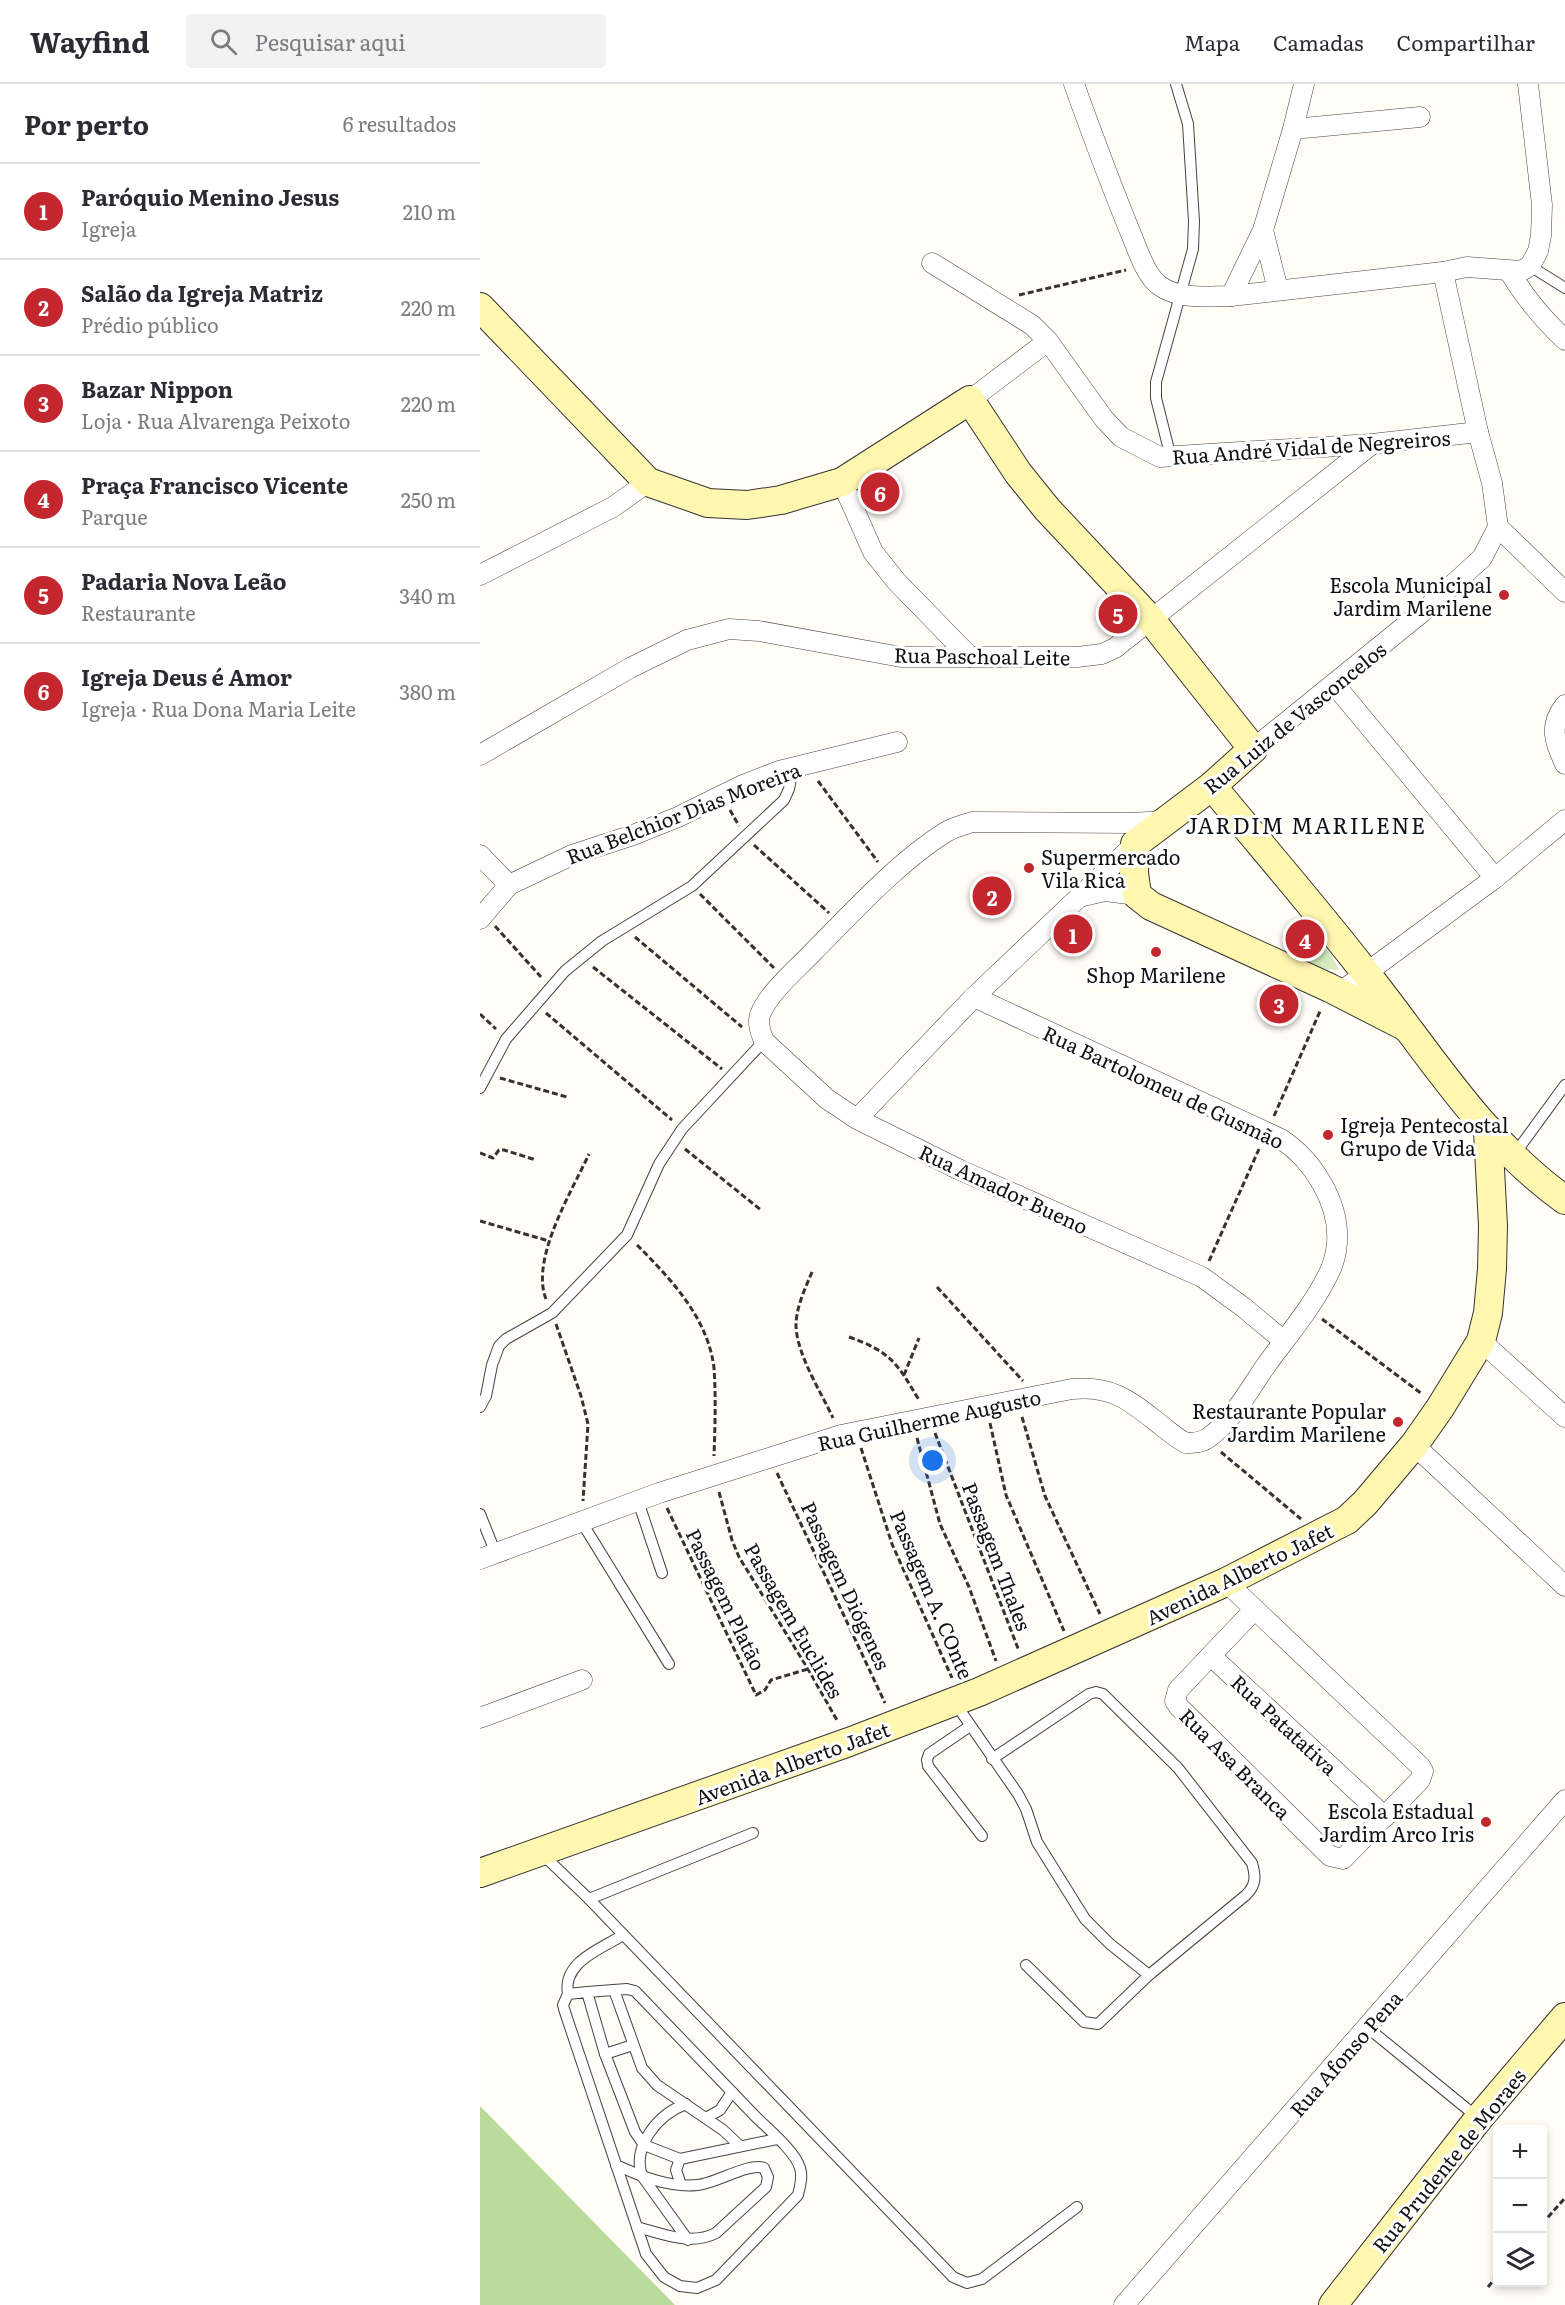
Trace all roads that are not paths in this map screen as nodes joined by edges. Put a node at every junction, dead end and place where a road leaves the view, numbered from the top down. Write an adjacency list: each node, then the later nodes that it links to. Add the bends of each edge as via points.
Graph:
1 (1074, 84): 14 (street, via 1145,266 1159,285)
2 (1176, 84): 14 (lane, via 1188,124 1194,221)
3 (1304, 84): 6 (street)
4 (1528, 84): 9 (street, via 1542,205 1540,244)
5 (1420, 117): 6 (street)
6 (1293, 129): 7 (street)
7 (1263, 230): 13 (street); 15 (street)
8 (932, 262): 18 (street, Rua André Vidal de Negreiros, via 1032,325)
9 (1530, 266): 10 (street); 12 (lane)
10 (1509, 271): 11 (street, via 1467,267); 17 (street, via 1538,314)
11 (1443, 272): 13 (street); 20 (street)
12 (1565, 288)
13 (1278, 290): 15 (street)
14 (1189, 296): 15 (street); 22 (lane, via 1155,382)
15 (1231, 296)
16 (480, 307): 23 (street)
17 (1565, 340)
18 (1048, 341): 19 (street); 22 (street, Rua André Vidal de Negreiros, via 1121,437 1160,457)
19 (970, 400): 24 (street); 28 (street, via 1026,482)
20 (1478, 432): 21 (street, Rua André Vidal de Negreiros); 25 (street, via 1492,483)
21 (1372, 444): 22 (street, Rua André Vidal de Negreiros); 28 (street, Rua Paschoal Leite)
22 (1171, 458)
23 (648, 482): 24 (street, via 708,503 747,505 781,500); 26 (street, via 614,507)
24 (842, 482): 29 (street, via 873,552)
25 (1498, 527): 27 (street); 30 (street, Rua Luiz de Vasconcelos, via 1482,558)
26 (480, 575)
27 (1565, 592)
28 (1151, 620): 29 (street, Rua Paschoal Leite, via 1102,654); 33 (street)
29 (970, 657): 34 (street, Rua Paschoal Leite, via 901,657 729,629 687,640)
30 (1334, 684): 33 (street, Rua Luiz de Vasconcelos); 42 (street)
31 (1565, 705): 35 (street, via 1555,727)
32 (897, 742): 36 (street, Rua Belchior Dias Moreira)
33 (1253, 749): 37 (street, Rua Luiz de Vasconcelos)
34 (480, 755)
35 (1564, 762)
36 (799, 765): 43 (street, Rua Belchior Dias Moreira, via 743,785 633,835 572,855); 53 (lane, via 784,800 692,886 580,957 506,1039)
37 (1212, 786): 39 (street, Rua Luiz de Vasconcelos); 47 (street)
38 (1565, 820): 42 (street)
39 (1165, 821): 40 (street, Rua Luiz de Vasconcelos); 51 (street, via 972,822 949,830 890,878 786,980 765,1005 759,1023)
40 (1135, 844): 44 (street); 45 (street, Rua Luiz de Vasconcelos)
41 (480, 855): 43 (street)
42 (1496, 878): 47 (street)
43 (509, 885): 46 (street)
44 (1137, 895): 45 (street, via 1105,891); 48 (street, via 1151,906)
45 (1079, 897): 49 (street, Rua Luiz de Vasconcelos)
46 (482, 916)
47 (1366, 973): 48 (street); 50 (street)
48 (1339, 993): 50 (street)
49 (974, 997): 54 (street, Rua Luiz de Vasconcelos); 58 (street, Rua Bartolomeu de Gusmão, via 1274,1136 1310,1163 1334,1215 1338,1240 1329,1274)
50 (1406, 1027): 55 (street)
51 (763, 1042): 54 (street, Rua Amador Bueno, via 827,1099); 60 (lane, via 674,1140 646,1188 627,1235 552,1313 499,1346)
52 (1565, 1085): 56 (lane)
53 (480, 1088)
54 (857, 1119): 58 (street, Rua Amador Bueno, via 960,1170 1202,1277)
55 (1488, 1131): 56 (street); 59 (street, Avenida Alberto Jafet, via 1492,1269)
56 (1513, 1157): 57 (street)
57 (1565, 1200)
58 (1284, 1341): 62 (street, Rua Bartolomeu de Gusmão, via 1227,1420)
59 (1481, 1341): 61 (street); 63 (street, Avenida Alberto Jafet)
60 (480, 1407)
61 (1565, 1417)
62 (1207, 1439): 64 (street, Rua Guilherme Augusto, via 1194,1443 1180,1440 1131,1402 1091,1387 849,1433)
63 (1414, 1445): 69 (street, Avenida Alberto Jafet, via 1347,1520); 70 (street)
64 (638, 1501): 66 (street, Rua Guilherme Augusto); 68 (lane)
65 (480, 1514): 67 (lane)
66 (581, 1521): 67 (street, Rua Guilherme Augusto); 73 (lane)
67 (488, 1556)
68 (662, 1574)
69 (1226, 1582): 71 (street, Rua Asa Branca); 75 (street, Avenida Alberto Jafet, via 1016,1677)
70 (1565, 1586)
71 (1255, 1608): 72 (street, Rua Asa Branca); 79 (street, Rua Asa Branca, via 1420,1766 1420,1780)
72 (1211, 1656): 79 (street, Rua Patatativa); 79 (street, Rua Asa Branca, via 1178,1690 1175,1701 1330,1856 1343,1859)
73 (669, 1664)
74 (582, 1680): 76 (street)
75 (962, 1709): 77 (lane); 81 (lane, via 927,1760); 82 (street, Avenida Alberto Jafet, via 896,1725)
76 (480, 1718)
77 (992, 1759): 87 (lane, via 1018,1794 1037,1842 1085,1919); 87 (lane, via 1089,1694 1103,1694 1178,1768 1252,1863 1256,1877 1253,1888)
78 (1565, 1800): 92 (street, Rua Afonso Pena)
79 (1385, 1817)
80 (753, 1833): 84 (lane)
81 (982, 1836)
82 (540, 1852): 83 (street, Avenida Alberto Jafet); 84 (lane)
83 (480, 1873)
84 (589, 1899): 85 (lane)
85 (623, 1935): 90 (lane, via 575,1964 568,1976); 106 (lane, via 953,2277 967,2283 982,2279)
86 (1026, 1965): 87 (lane, via 1091,2025 1104,2020)
87 (1149, 1975)
88 (614, 1990): 89 (lane); 93 (lane); 95 (lane, via 634,1991)
89 (587, 1992): 90 (lane); 94 (lane)
90 (568, 1994): 103 (lane, via 563,2005)
91 (1565, 2017): 98 (street, Rua Prudente de Moraes)
92 (1368, 2028): 98 (lane); 109 (street, Rua Afonso Pena)
93 (633, 2045): 94 (lane); 96 (lane, via 650,2077)
94 (605, 2054): 100 (lane, via 635,2132)
95 (732, 2092): 97 (lane, via 720,2110); 99 (lane)
96 (686, 2104): 97 (lane); 100 (lane, via 662,2118)
97 (706, 2118): 101 (lane)
98 (1479, 2118): 110 (street, Rua Prudente de Moraes)
99 (777, 2139): 101 (lane); 107 (lane, via 801,2168 798,2195 716,2280 697,2288 680,2286 664,2277 646,2254)
100 (644, 2145): 102 (lane); 104 (lane, via 638,2164)
101 (740, 2146): 102 (lane)
102 (680, 2159): 105 (lane, via 676,2170)
103 (616, 2165): 104 (lane); 107 (lane)
104 (642, 2176): 105 (lane); 108 (lane)
105 (681, 2185): 108 (lane, via 710,2183 755,2167 764,2168 768,2178 766,2187 716,2233)
106 (1077, 2207)
107 (637, 2227): 108 (lane)
108 (688, 2240)
109 (1124, 2305)
110 (1333, 2305)

